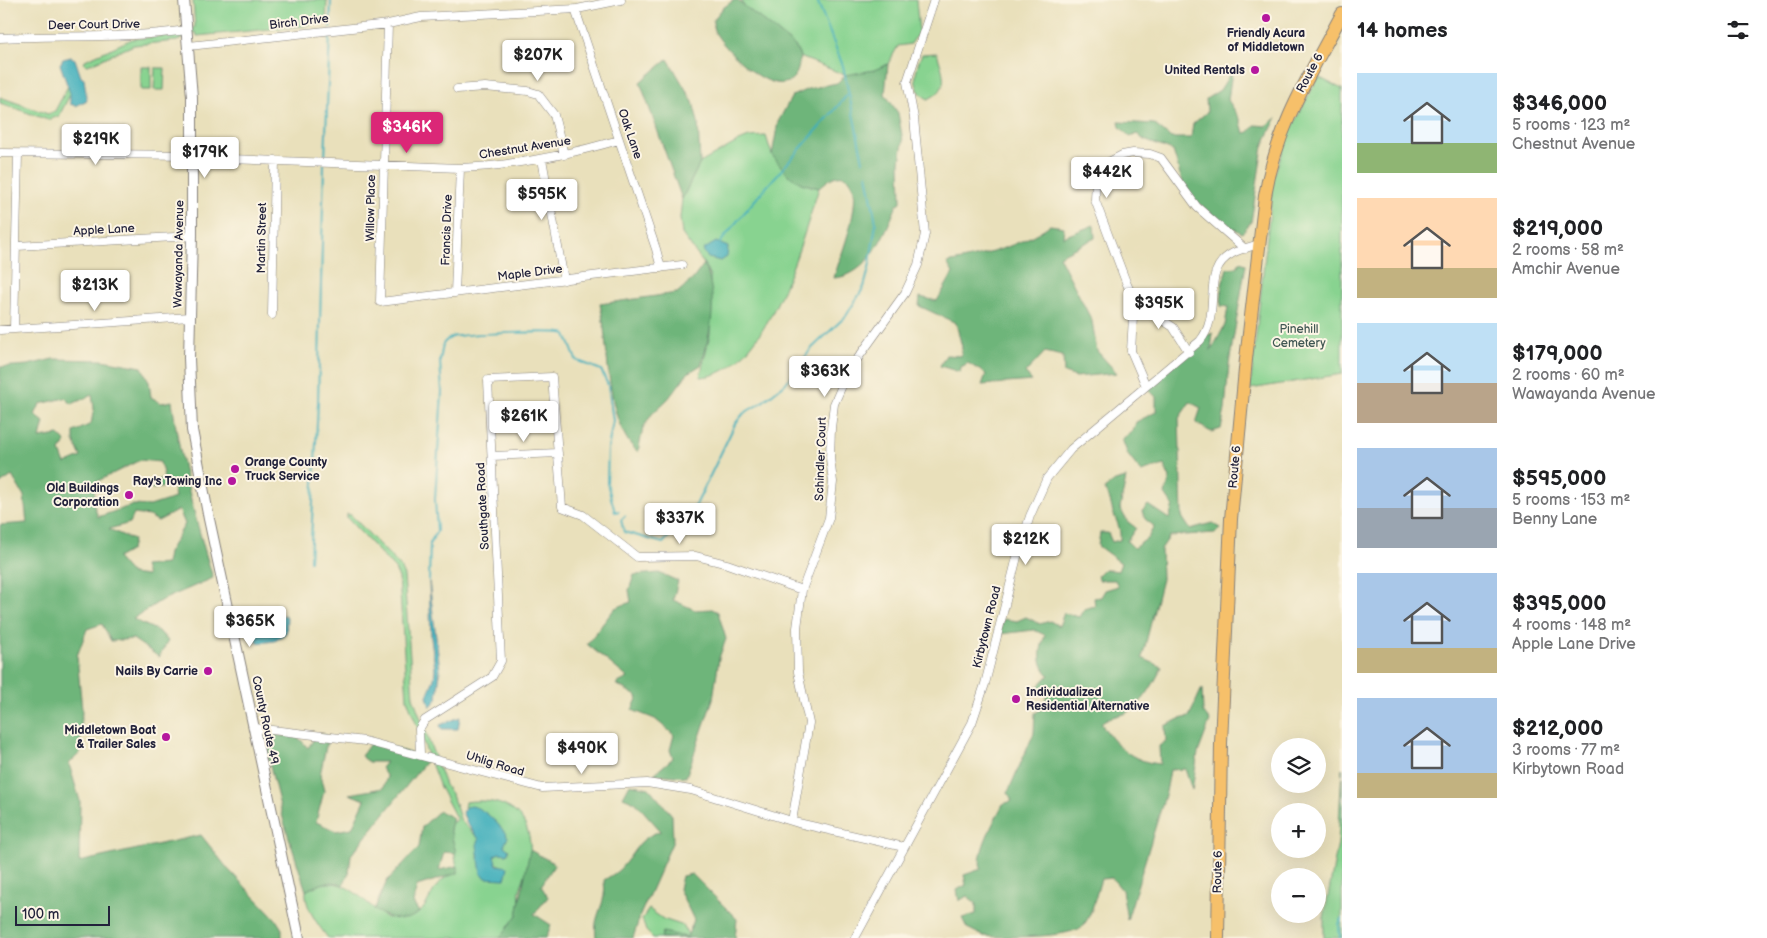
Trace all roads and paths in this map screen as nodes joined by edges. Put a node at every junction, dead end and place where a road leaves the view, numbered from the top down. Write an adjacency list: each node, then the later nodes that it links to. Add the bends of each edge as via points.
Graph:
1 (184, 0): 7 (street, Wawayanda Avenue)
2 (622, 0): 4 (street, Birch Drive)
3 (934, 0): 39 (street, Schindler Court, via 907,82 914,118 925,234 918,265 906,292 848,372 834,404 830,428 833,482 829,518)
4 (575, 9): 6 (street, Birch Drive, via 429,17); 11 (street, Oak Lane)
5 (1342, 14): 21 (main road, Route 6, via 1283,127 1269,174)
6 (388, 24): 9 (street, Birch Drive); 18 (street, Willow Place)
7 (187, 30): 8 (street, Deer Court Drive, via 149,36); 9 (street, Wawayanda Avenue)
8 (0, 38)
9 (188, 46): 14 (street, Wawayanda Avenue)
10 (457, 89): 15 (street, via 485,87 528,90 538,94 554,115)
11 (619, 140): 15 (street, Chestnut Avenue); 25 (street, Oak Lane)
12 (0, 153): 13 (street, Chestnut Avenue)
13 (18, 154): 14 (street, Chestnut Avenue); 22 (street)
14 (193, 155): 17 (street, Chestnut Avenue); 20 (street, Wawayanda Avenue)
15 (564, 155): 16 (street, Chestnut Avenue)
16 (542, 159): 19 (street, Chestnut Avenue, via 494,167); 26 (street)
17 (275, 160): 18 (street, Chestnut Avenue); 30 (street, Martin Street)
18 (383, 164): 19 (street, Chestnut Avenue); 28 (street, Willow Place)
19 (460, 168): 27 (street, Francis Drive)
20 (192, 236): 22 (street, Apple Lane); 31 (street, Wawayanda Avenue)
21 (1259, 244): 23 (street, Kirbytown Road); 46 (main road, Route 6, via 1229,550 1221,743)
22 (17, 246): 32 (street)
23 (1244, 249): 29 (street, via 1197,207 1161,158 1133,153 1112,160 1098,174 1094,194); 34 (street, Kirbytown Road, via 1225,258 1216,270 1212,284 1210,327)
24 (682, 266): 25 (street, Maple Drive)
25 (661, 268): 26 (street, Maple Drive)
26 (564, 280): 27 (street, Maple Drive)
27 (456, 294): 28 (street, Maple Drive)
28 (380, 302)
29 (1135, 302): 34 (street, via 1173,326); 36 (street, via 1130,332 1131,351)
30 (272, 315)
31 (190, 317): 32 (street); 35 (street, Wawayanda Avenue)
32 (14, 329): 33 (street)
33 (0, 330)
34 (1189, 352): 36 (street, Kirbytown Road)
35 (189, 358): 40 (street, County Route 49, via 196,458)
36 (1146, 386): 43 (street, Kirbytown Road, via 1058,462 1047,478 1017,557 972,723)
37 (558, 453): 38 (street); 38 (street, Southgate Road, via 552,377 488,380); 39 (street, Southgate Road, via 562,507 583,514 637,557 696,556)
38 (492, 456): 41 (street, Southgate Road, via 501,662 492,677 425,720 419,729)
39 (802, 590): 42 (street, Schindler Court, via 798,672 809,723)
40 (255, 728): 41 (street, Uhlig Road, via 365,741); 44 (street, County Route 49)
41 (420, 754): 42 (street, Uhlig Road, via 533,787 565,789 658,784 691,790)
42 (792, 821): 43 (street, Uhlig Road)
43 (904, 847): 45 (street, Kirbytown Road)
44 (299, 938)
45 (855, 938)
46 (1218, 938)

